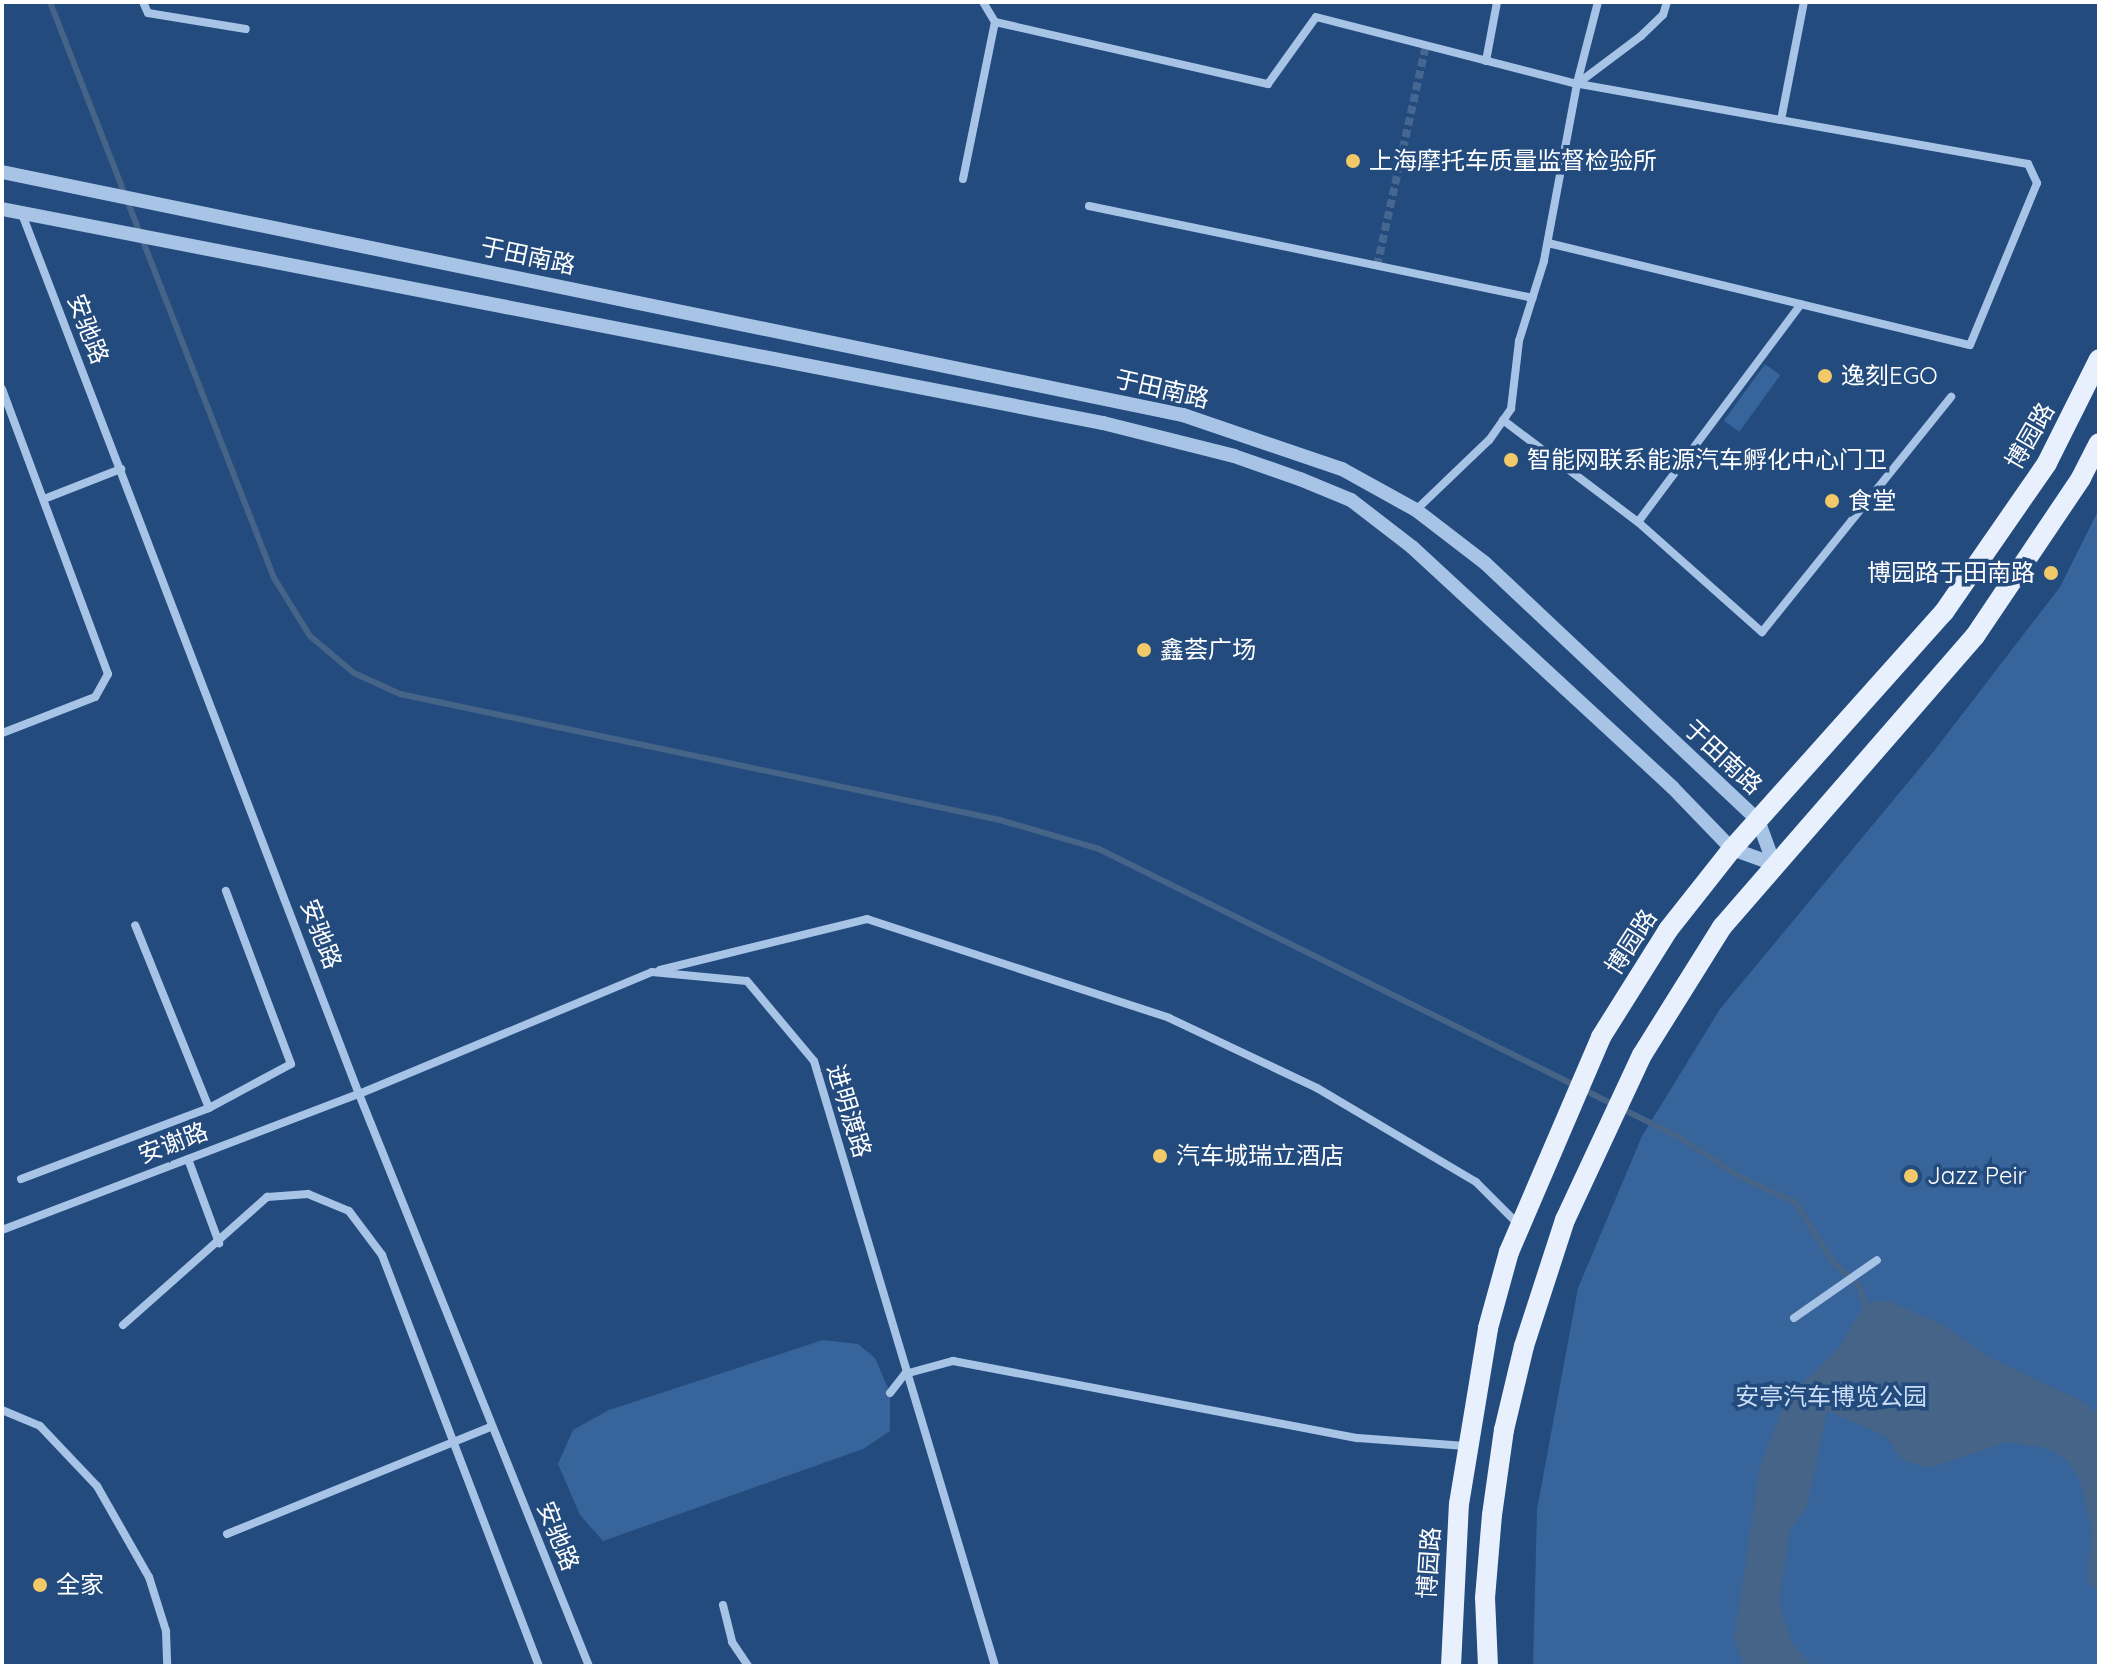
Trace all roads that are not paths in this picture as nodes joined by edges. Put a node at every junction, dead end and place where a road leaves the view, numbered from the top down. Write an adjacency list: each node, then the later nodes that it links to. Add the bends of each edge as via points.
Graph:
1 (143, 2): 8 (street, via 148,13)
2 (983, 2): 7 (street)
3 (1497, 2): 9 (street)
4 (1598, 2): 10 (street)
5 (1667, 2): 10 (street, via 1663,15 1641,36)
6 (1804, 2): 11 (street)
7 (995, 22): 9 (street, via 1268,84 1316,17); 13 (street)
8 (246, 29)
9 (1486, 61): 10 (street)
10 (1577, 84): 11 (street); 17 (street)
11 (1781, 120): 19 (street, via 2028,164 2037,183 1970,345)
12 (2, 172): 21 (street, 于田南路)
13 (963, 179)
14 (1089, 206): 18 (street)
15 (2, 209): 16 (street, 于田南路)
16 (22, 213): 23 (street, 于田南路); 27 (street, 安驰路)
17 (1548, 243): 18 (street); 19 (street)
18 (1533, 298): 25 (street, via 1519,341 1511,409)
19 (1801, 304): 30 (street)
20 (2099, 359): 32 (main road, 博园路, via 2047,463 1944,612)
21 (946, 365): 23 (street); 29 (street, 于田南路, via 1183,415 1267,440 1342,469)
22 (2, 389): 28 (street)
23 (943, 392): 33 (street, 于田南路, via 1234,456 1351,500 1466,593)
24 (1951, 397): 30 (street, via 1762,632)
25 (1503, 420): 29 (street); 30 (street)
26 (2099, 443): 34 (main road, via 1975,636)
27 (121, 469): 28 (street); 38 (street, 安驰路)
28 (44, 499): 31 (street, via 108,674 95,697)
29 (1416, 510): 32 (street, 于田南路, via 1485,563)
30 (1638, 522)
31 (2, 733)
32 (1758, 820): 33 (main road, 博园路); 34 (street, 于田南路)
33 (1732, 849): 34 (street, 于田南路); 42 (main road, 博园路, via 1668,930 1601,1037)
34 (1774, 864): 62 (main road, via 1722,927 1642,1055 1588,1164 1541,1287 1504,1430 1485,1598)
35 (226, 891): 39 (street, via 291,1064)
36 (135, 925): 39 (street)
37 (652, 972): 38 (street, 进明渡路); 42 (street, via 867,919 1182,1024 1317,1088 1476,1182); 48 (street, 进明渡路, via 747,981 814,1061)
38 (359, 1094): 40 (street, 安谢路); 51 (street, 安驰路)
39 (209, 1108): 41 (street)
40 (188, 1159): 43 (street, 安谢路); 44 (street)
41 (21, 1179)
42 (1520, 1226): 53 (main road, 博园路, via 1488,1328)
43 (2, 1230)
44 (219, 1243): 47 (street); 52 (street, via 267,1197 308,1194 349,1211 382,1255)
45 (1877, 1260): 46 (street)
46 (1794, 1318)
47 (123, 1325)
48 (905, 1374): 49 (street); 53 (street, via 953,1361 1358,1438); 60 (street, 进明渡路)
49 (890, 1393)
50 (2, 1410): 56 (street, via 40,1426 97,1486 149,1577 166,1631)
51 (491, 1427): 52 (street); 58 (street, 安驰路)
52 (454, 1442): 54 (street); 57 (street)
53 (1467, 1446): 61 (main road, 博园路, via 1453,1570)
54 (227, 1534)
55 (723, 1605): 59 (street, via 732,1642)
56 (167, 1666)
57 (539, 1666)
58 (589, 1666)
59 (748, 1666)
60 (995, 1666)
61 (1451, 1666)
62 (1488, 1666)

